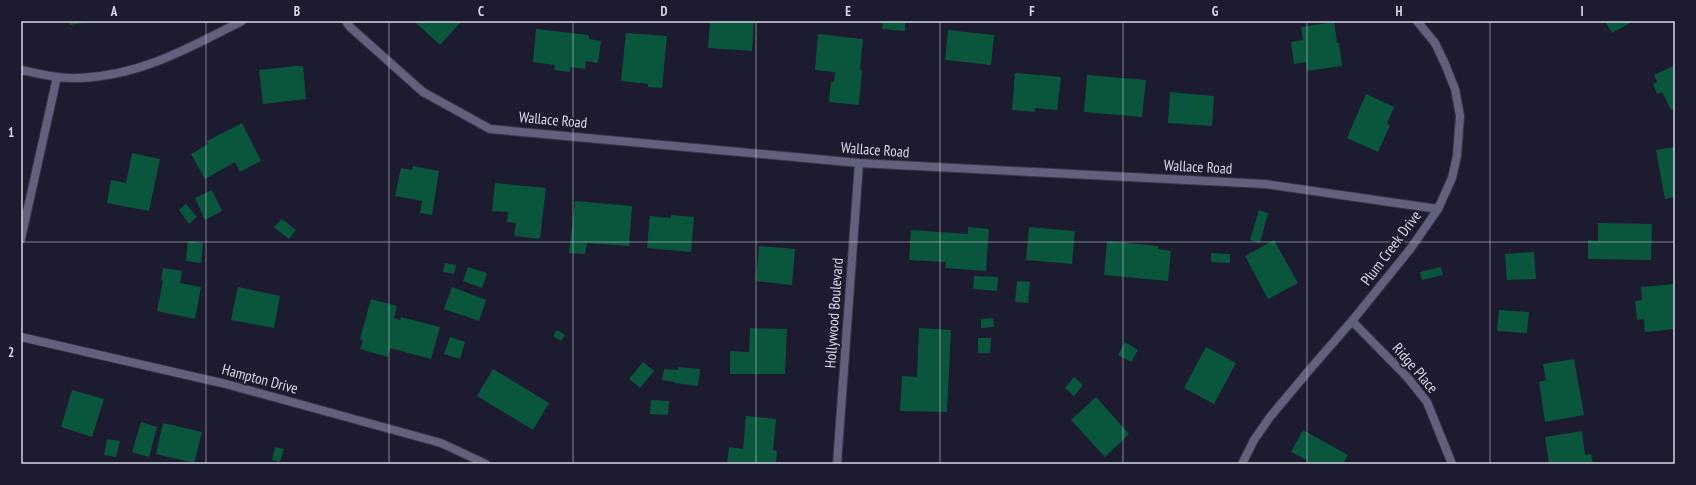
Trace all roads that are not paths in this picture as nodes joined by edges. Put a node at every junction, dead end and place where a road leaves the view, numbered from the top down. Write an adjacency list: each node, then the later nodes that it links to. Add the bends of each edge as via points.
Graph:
1 (242, 21): 5 (street, via 180,53 148,66 86,77)
2 (346, 21): 6 (street, Wallace Road, via 423,92 490,129)
3 (1417, 21): 7 (street, Plum Creek Drive, via 1435,43 1445,64 1460,116 1458,156 1452,178)
4 (21, 70): 5 (street)
5 (57, 77): 8 (street)
6 (859, 163): 7 (street, Wallace Road, via 1265,184); 12 (street, Hollywood Boulevard)
7 (1438, 209): 9 (street, Plum Creek Drive)
8 (21, 239)
9 (1352, 321): 13 (street, Plum Creek Drive, via 1270,417); 14 (street, Ridge Place, via 1408,378 1427,402)
10 (21, 337): 11 (street, Hampton Drive, via 226,384 441,443)
11 (486, 464)
12 (837, 464)
13 (1242, 464)
14 (1452, 464)

